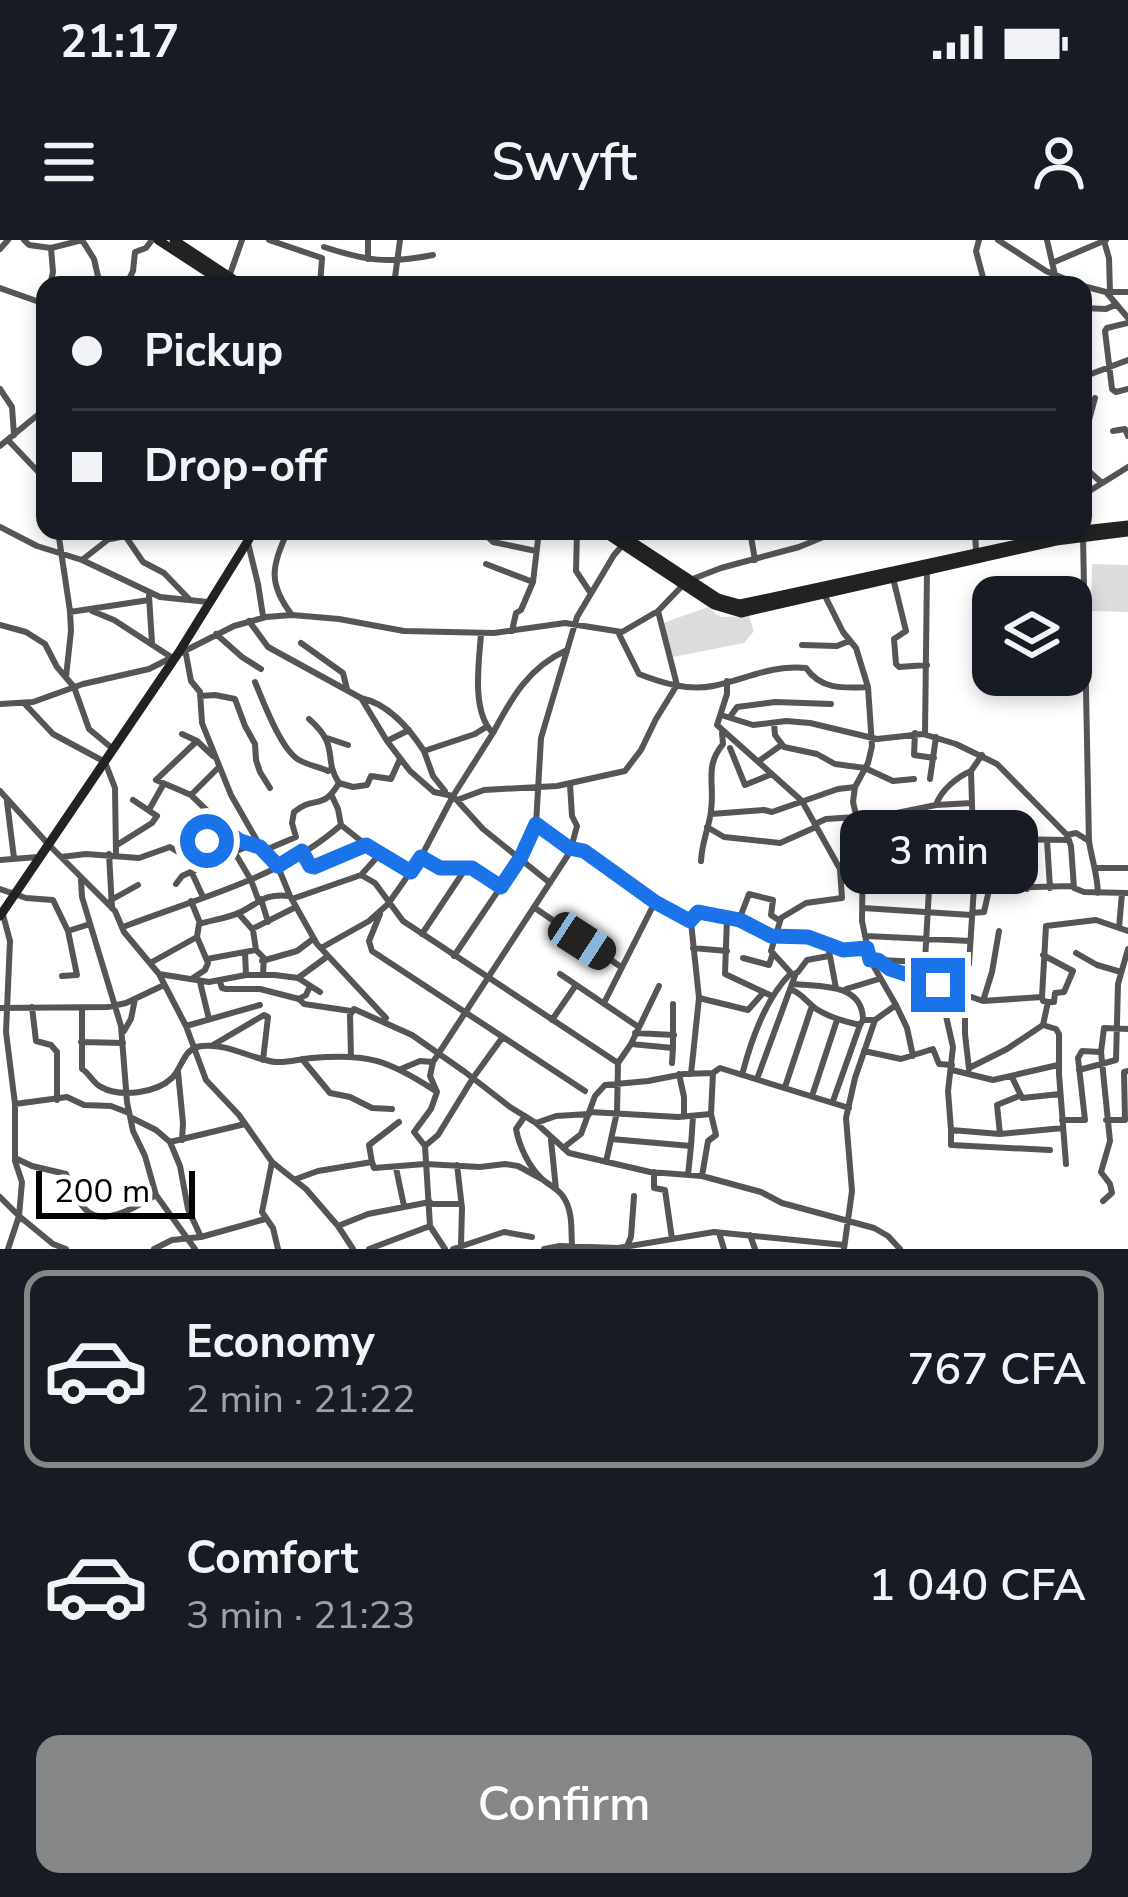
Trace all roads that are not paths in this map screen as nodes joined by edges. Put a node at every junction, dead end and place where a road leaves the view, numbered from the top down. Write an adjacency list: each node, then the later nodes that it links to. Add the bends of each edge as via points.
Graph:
1 (8, 240): 17 (street)
2 (24, 240): 16 (street)
3 (83, 240): 16 (street); 24 (street)
4 (155, 240): 15 (street); 25 (street)
5 (174, 240): 26 (street)
6 (242, 240): 27 (street)
7 (269, 240): 19 (street)
8 (368, 240): 20 (street)
9 (400, 240): 21 (street)
10 (979, 240): 30 (street)
11 (998, 240): 31 (street)
12 (1047, 240): 22 (street)
13 (1105, 240): 22 (street); 35 (street)
14 (326, 244): 19 (street); 20 (street)
15 (134, 247)
16 (51, 248): 23 (street)
17 (0, 249)
18 (434, 256): 21 (street)
19 (322, 258): 28 (street)
20 (368, 260): 21 (street)
21 (397, 262): 29 (street)
22 (1052, 263): 32 (street)
23 (52, 276)
24 (98, 276)
25 (219, 276)
26 (221, 276)
27 (230, 276)
28 (321, 276)
29 (395, 276)
30 (983, 276)
31 (1053, 276)
32 (1057, 276)
33 (0, 288): 37 (street)
34 (1092, 288): 35 (street)
35 (1108, 292): 36 (street); 38 (street)
36 (1128, 292)
37 (36, 301)
38 (1115, 305): 39 (street); 40 (street)
39 (1092, 308)
40 (1128, 321): 42 (street, via 1106,329)
41 (1128, 360): 42 (street)
42 (1111, 367): 43 (street); 45 (street, via 1113,392)
43 (1092, 373)
44 (0, 389): 51 (street, via 12,407)
45 (1128, 389)
46 (1095, 398): 47 (street)
47 (1092, 409)
48 (36, 417): 51 (street)
49 (1113, 431): 50 (street, via 1126,429)
50 (1128, 436)
51 (10, 437): 52 (street); 54 (street)
52 (0, 446)
53 (1128, 467): 56 (street)
54 (36, 468)
55 (1092, 474): 56 (street)
56 (1102, 483): 57 (street)
57 (1092, 489)
58 (0, 527): 82 (street)
59 (1128, 529): 60 (street)
60 (1092, 530)
61 (59, 540): 82 (street)
62 (110, 540): 84 (street)
63 (126, 540): 94 (street)
64 (250, 540): 78 (street)
65 (284, 540): 99 (street, via 273,582)
66 (492, 540): 79 (street)
67 (516, 540): 79 (street)
68 (538, 540): 81 (street)
69 (577, 540): 91 (street, via 576,571)
70 (621, 540): 77 (street)
71 (630, 540): 77 (street)
72 (752, 540): 85 (street)
73 (817, 540): 85 (street)
74 (975, 540): 83 (street)
75 (1042, 540): 80 (street)
76 (1083, 540): 190 (street)
77 (625, 542): 90 (street); 91 (street)
78 (248, 543): 95 (street); 100 (street)
79 (515, 546): 81 (street)
80 (1010, 548): 83 (street); 87 (street)
81 (536, 550): 89 (street)
82 (60, 551): 84 (street); 98 (street)
83 (976, 552): 90 (street, via 740,604)
84 (82, 560): 93 (street)
85 (755, 560): 90 (street)
86 (486, 564): 89 (street)
87 (927, 571): 88 (street); 114 (street)
88 (893, 578): 92 (street); 114 (street, via 907,631 894,639 896,664)
89 (533, 582): 104 (street)
90 (687, 582): 92 (street, via 738,613); 97 (street)
91 (590, 592): 102 (street)
92 (824, 594): 108 (street)
93 (149, 596): 94 (street); 96 (street); 110 (street)
94 (190, 601): 95 (street)
95 (208, 602): 113 (street)
96 (89, 609): 98 (street); 110 (street)
97 (658, 611): 105 (street); 119 (street)
98 (70, 612): 116 (street)
99 (292, 615): 100 (street); 107 (street)
100 (263, 617): 101 (street)
101 (249, 621): 106 (street); 122 (street, via 268,647)
102 (574, 624): 104 (street); 105 (street); 112 (street)
103 (0, 625): 116 (street, via 45,644)
104 (512, 631): 107 (street)
105 (617, 632): 119 (street, via 639,674)
106 (216, 634): 113 (street); 115 (street)
107 (481, 634): 132 (street, via 477,678)
108 (850, 641): 111 (street); 121 (street)
109 (301, 643): 122 (street, via 343,673)
110 (152, 644): 113 (street)
111 (802, 645)
112 (567, 650): 132 (street, via 521,683); 165 (street, via 541,738)
113 (178, 653): 120 (street, via 149,670); 123 (street); 145 (street)
114 (927, 665): 136 (street)
115 (261, 669)
116 (66, 678): 120 (street)
117 (256, 682): 155 (street, via 291,754)
118 (727, 682): 119 (street); 121 (street, via 784,666 806,668 826,685); 128 (street)
119 (677, 686): 161 (street, via 627,770)
120 (74, 687): 125 (street); 145 (street, via 87,727)
121 (868, 687): 138 (street)
122 (347, 690): 124 (street)
123 (200, 697): 148 (street); 164 (street, via 236,699)
124 (361, 698): 131 (street); 141 (street)
125 (24, 703): 126 (street); 152 (street, via 53,734)
126 (0, 704)
127 (830, 704): 128 (street, via 755,703)
128 (725, 716): 130 (street); 133 (street, via 716,723)
129 (309, 719): 139 (street)
130 (774, 723): 138 (street); 143 (street)
131 (409, 730): 141 (street); 146 (street)
132 (489, 730): 146 (street); 169 (street)
133 (722, 730): 151 (street); 176 (street, via 711,763)
134 (182, 734): 140 (street)
135 (915, 734): 136 (street); 138 (street); 149 (street, via 915,755)
136 (925, 734): 137 (street)
137 (936, 737): 147 (street); 149 (street)
138 (872, 738): 154 (street)
139 (327, 739): 142 (street); 155 (street)
140 (197, 741): 148 (street); 162 (street, via 156,780)
141 (387, 741): 150 (street)
142 (348, 745)
143 (782, 745): 151 (street); 154 (street)
144 (730, 748): 157 (street, via 745,785)
145 (113, 749): 152 (street)
146 (424, 752): 169 (street)
147 (982, 755): 156 (street); 187 (street)
148 (214, 756): 153 (street)
149 (934, 758): 158 (street)
150 (400, 759): 160 (street, via 391,779); 169 (street, via 434,792)
151 (759, 761): 157 (street)
152 (105, 762): 191 (street); 198 (street, via 116,788)
153 (218, 767): 167 (street); 195 (street)
154 (865, 768): 159 (street, via 893,781); 163 (street)
155 (332, 769): 160 (street)
156 (971, 772): 173 (street); 174 (street)
157 (772, 774): 172 (street)
158 (930, 778)
159 (914, 779)
160 (339, 783): 168 (street)
161 (570, 784): 165 (street); 194 (street, via 578,826)
162 (164, 785): 167 (street); 175 (street)
163 (855, 787): 172 (street); 178 (street)
164 (270, 788)
165 (538, 788): 169 (street); 180 (street)
166 (0, 790): 170 (street)
167 (190, 795): 185 (street)
168 (332, 796): 181 (street); 195 (street, via 298,808 296,836)
169 (453, 796): 204 (street); 205 (street)
170 (7, 799): 191 (street); 206 (street)
171 (133, 800): 175 (street)
172 (802, 801): 176 (street, via 772,812); 183 (street)
173 (972, 803): 174 (street); 179 (street)
174 (936, 805): 177 (street)
175 (149, 809): 198 (street, via 155,820)
176 (711, 814): 182 (street)
177 (892, 814)
178 (856, 817): 183 (street); 184 (street)
179 (973, 820): 184 (street); 186 (street)
180 (536, 824): 194 (street); 205 (street)
181 (341, 825): 193 (street); 196 (street)
182 (706, 826): 183 (street, via 724,837 780,843); 208 (street)
183 (815, 826): 217 (street)
184 (861, 829): 197 (street)
185 (225, 830): 192 (street); 198 (street, via 178,852)
186 (973, 836)
187 (1068, 838): 189 (street); 190 (street, via 1078,833); 223 (street)
188 (1025, 840): 189 (street); 227 (street, via 1001,839); 230 (street)
189 (1047, 840): 228 (street)
190 (1089, 843): 211 (street)
191 (49, 845): 202 (street); 203 (street)
192 (250, 845): 195 (street); 199 (street)
193 (366, 845): 196 (street, via 314,867); 201 (street)
194 (569, 848): 220 (street); 238 (street)
195 (262, 849): 209 (street)
196 (302, 851): 209 (street)
197 (864, 851): 200 (street); 218 (street)
198 (114, 852): 203 (street); 239 (street)
199 (235, 853): 214 (street); 219 (street)
200 (931, 853): 225 (street); 226 (street, via 972,856)
201 (380, 854): 213 (street); 215 (street)
202 (39, 857): 206 (street); 233 (street)
203 (61, 857): 216 (street)
204 (421, 857): 210 (street, via 440,868); 213 (street)
205 (521, 857): 220 (street); 224 (street)
206 (14, 858): 207 (street)
207 (0, 860)
208 (701, 861)
209 (278, 866): 219 (street); 237 (street)
210 (466, 868): 224 (street); 261 (street)
211 (1097, 868): 212 (street); 231 (street)
212 (1128, 868)
213 (411, 872): 240 (street)
214 (192, 873): 221 (street); 234 (street)
215 (361, 875): 237 (street); 240 (street)
216 (81, 876): 239 (street); 254 (street)
217 (843, 879): 218 (street); 251 (street, via 842,898 806,903)
218 (864, 879): 225 (street); 242 (street)
219 (251, 880): 234 (street); 235 (street)
220 (550, 883): 241 (street)
221 (176, 884)
222 (138, 885): 239 (street)
223 (1073, 886): 228 (street); 231 (street)
224 (501, 887): 280 (street)
225 (930, 887): 226 (street); 246 (street)
226 (974, 887): 247 (street)
227 (997, 888): 230 (street); 247 (street, via 988,890 984,912)
228 (1050, 888): 230 (street)
229 (0, 889): 233 (street)
230 (1027, 889)
231 (1098, 893): 232 (street)
232 (1125, 893): 256 (street)
233 (14, 894): 244 (street); 258 (street, via 53,900)
234 (203, 897): 236 (street)
235 (260, 899): 237 (street); 245 (street); 252 (street)
236 (191, 901): 253 (street); 255 (street)
237 (293, 901): 252 (street); 265 (street)
238 (655, 902): 250 (street); 288 (street)
239 (111, 904): 255 (street)
240 (388, 904): 243 (street); 261 (street)
241 (535, 908): 288 (street); 297 (street)
242 (862, 908): 246 (street); 263 (street)
243 (381, 911): 269 (street); 327 (street, via 372,951)
244 (1, 912): 324 (street, via 10,941)
245 (238, 913): 253 (street); 257 (street)
246 (928, 914): 247 (street); 266 (street)
247 (972, 914): 267 (street)
248 (727, 918): 249 (street); 250 (street, via 698,912); 274 (street)
249 (740, 920): 251 (street, via 751,894 773,900 771,915); 262 (street)
250 (690, 921): 270 (street)
251 (780, 921): 262 (street)
252 (268, 922): 257 (street)
253 (200, 923): 264 (street)
254 (90, 924): 258 (street); 321 (street)
255 (122, 928): 287 (street)
256 (1119, 928): 259 (street); 278 (street, via 1096,920 1047,925)
257 (252, 929): 273 (street)
258 (68, 931): 295 (street, via 77,975)
259 (1128, 931)
260 (999, 932): 316 (street)
261 (422, 934): 280 (street)
262 (776, 936): 268 (street); 276 (street)
263 (864, 936): 266 (street); 271 (street)
264 (197, 937): 283 (street); 287 (street)
265 (314, 938): 269 (street); 285 (street)
266 (926, 940): 267 (street); 286 (street)
267 (970, 941): 286 (street, via 969,964)
268 (828, 946): 271 (street); 281 (street)
269 (321, 948): 279 (street)
270 (692, 948): 274 (street); 312 (street)
271 (867, 948): 284 (street)
272 (1128, 949): 289 (street)
273 (256, 950): 275 (street); 285 (street)
274 (727, 951): 310 (street, via 725,974)
275 (245, 952): 283 (street); 294 (street)
276 (773, 953): 282 (street, via 770,964); 290 (street)
277 (1076, 953): 289 (street)
278 (1043, 955): 315 (street); 315 (street, via 1073,970 1064,992)
279 (328, 956): 296 (street); 333 (street)
280 (454, 956): 297 (street)
281 (829, 956): 290 (street); 308 (street)
282 (743, 958)
283 (207, 959): 300 (street)
284 (874, 960): 286 (street); 298 (street); 299 (street)
285 (262, 961): 292 (street)
286 (924, 962): 299 (street)
287 (151, 963): 291 (street)
288 (622, 968): 317 (street)
289 (1121, 972): 336 (street)
290 (794, 973): 307 (street); 310 (street)
291 (159, 974): 300 (street); 302 (street)
292 (263, 974): 294 (street); 296 (street)
293 (560, 974): 303 (street)
294 (246, 975): 301 (street)
295 (62, 976)
296 (298, 978): 305 (street)
297 (488, 978): 327 (street); 330 (street)
298 (880, 979): 308 (street); 319 (street)
299 (923, 979): 304 (street)
300 (196, 980): 301 (street); 329 (street)
301 (220, 982): 314 (street)
302 (164, 985): 313 (street); 335 (street)
303 (576, 985): 317 (street); 330 (street)
304 (938, 985): 311 (street); 358 (street)
305 (310, 986): 309 (street); 314 (street)
306 (659, 986): 337 (street)
307 (793, 987): 308 (street); 322 (street); 370 (street)
308 (840, 989): 332 (street, via 860,1001)
309 (320, 992)
310 (768, 994): 312 (street, via 748,1010); 367 (street)
311 (965, 994): 316 (street); 363 (street)
312 (699, 998): 366 (street)
313 (134, 999): 321 (street); 341 (street)
314 (299, 999): 326 (street)
315 (1045, 1000): 316 (street); 334 (street)
316 (983, 1001)
317 (604, 1003): 337 (street)
318 (673, 1004): 339 (street)
319 (896, 1004): 331 (street); 349 (street)
320 (260, 1005): 329 (street)
321 (115, 1006): 325 (street); 341 (street)
322 (812, 1006): 328 (street); 372 (street)
323 (32, 1007): 324 (street); 325 (street); 380 (street, via 36,1041 57,1052)
324 (3, 1008): 382 (street)
325 (82, 1009): 342 (street)
326 (350, 1011): 333 (street); 350 (street)
327 (464, 1012): 340 (street); 351 (street)
328 (837, 1018): 332 (street); 377 (street)
329 (209, 1019): 335 (street)
330 (552, 1020): 354 (street)
331 (875, 1020): 332 (street); 347 (street)
332 (861, 1022): 381 (street)
333 (393, 1024): 351 (street)
334 (1043, 1025): 357 (street, via 1058,1032); 363 (street)
335 (186, 1026): 345 (street)
336 (1118, 1028): 338 (street); 348 (street, via 1104,1027); 356 (street, via 1115,1060)
337 (637, 1029): 339 (street); 343 (street)
338 (1128, 1029)
339 (674, 1035): 346 (street)
340 (502, 1037): 369 (street); 373 (street)
341 (122, 1039): 342 (street); 374 (street)
342 (81, 1042): 374 (street, via 82,1069 98,1086)
343 (631, 1044): 346 (street); 354 (street)
344 (210, 1047): 345 (street); 353 (street); 353 (street, via 264,1016)
345 (194, 1048): 362 (street); 394 (street, via 206,1080)
346 (673, 1048): 355 (street)
347 (864, 1052): 349 (street); 383 (street)
348 (1102, 1052): 356 (street); 360 (street, via 1081,1052)
349 (913, 1056): 358 (street, via 933,1049 939,1064)
350 (351, 1057): 352 (street); 359 (street)
351 (435, 1058): 359 (street); 369 (street); 375 (street, via 430,1076)
352 (302, 1059): 353 (street); 384 (street, via 329,1093)
353 (263, 1060)
354 (618, 1063): 371 (street)
355 (672, 1063)
356 (1102, 1063): 360 (street); 391 (street)
357 (1058, 1065): 368 (street); 376 (street)
358 (952, 1067): 363 (street); 396 (street)
359 (400, 1069): 375 (street)
360 (1079, 1070): 395 (street, via 1085,1120)
361 (1128, 1071): 391 (street, via 1125,1120)
362 (178, 1072): 374 (street, via 159,1087); 400 (street)
363 (969, 1072): 368 (street)
364 (713, 1073): 366 (street); 367 (street); 387 (street)
365 (679, 1074): 366 (street); 371 (street); 390 (street)
366 (691, 1074)
367 (742, 1075): 370 (street)
368 (1012, 1076): 378 (street)
369 (473, 1078): 389 (street); 402 (street)
370 (757, 1079): 372 (street)
371 (619, 1082): 385 (street); 386 (street, via 601,1089)
372 (784, 1087): 377 (street)
373 (586, 1091)
374 (126, 1092): 388 (street)
375 (437, 1092): 402 (street, via 414,1132)
376 (1060, 1094): 378 (street); 395 (street)
377 (812, 1096): 381 (street)
378 (1019, 1096): 397 (street, via 997,1106)
379 (0, 1100): 382 (street)
380 (57, 1100): 382 (street); 388 (street)
381 (833, 1102): 383 (street)
382 (14, 1103): 406 (street)
383 (849, 1108): 428 (street)
384 (392, 1109)
385 (617, 1112): 386 (street); 390 (street); 399 (street)
386 (589, 1113): 393 (street); 404 (street, via 581,1134)
387 (711, 1114): 390 (street); 416 (street, via 716,1136 707,1143)
388 (129, 1115): 401 (street); 420 (street)
389 (525, 1115): 393 (street); 417 (street, via 518,1138)
390 (688, 1116): 403 (street)
391 (1106, 1120): 423 (street, via 1101,1172 1112,1193)
392 (399, 1122): 408 (street, via 369,1145)
393 (536, 1123): 398 (street)
394 (244, 1124): 400 (street); 407 (street)
395 (1063, 1124): 397 (street); 411 (street)
396 (951, 1130): 397 (street); 405 (street, via 951,1145)
397 (1000, 1134)
398 (550, 1136): 404 (street); 419 (street)
399 (610, 1139): 403 (street); 409 (street)
400 (182, 1140): 401 (street)
401 (170, 1142): 436 (street)
402 (424, 1146): 410 (street)
403 (692, 1146): 415 (street)
404 (563, 1148): 409 (street)
405 (1050, 1150)
406 (15, 1158): 420 (street, via 66,1174 93,1215 121,1214); 427 (street)
407 (272, 1162): 418 (street); 429 (street)
408 (372, 1162): 413 (street); 418 (street)
409 (606, 1162): 414 (street)
410 (425, 1164): 412 (street); 413 (street); 424 (street)
411 (1066, 1164)
412 (457, 1165): 417 (street, via 512,1165); 425 (street)
413 (395, 1167): 426 (street)
414 (654, 1172): 415 (street); 438 (street)
415 (688, 1175): 416 (street)
416 (702, 1176): 428 (street)
417 (541, 1178): 419 (street)
418 (296, 1179): 430 (street)
419 (556, 1190): 440 (street, via 568,1207)
420 (156, 1195): 435 (street)
421 (634, 1196): 442 (street, via 631,1237)
422 (0, 1197): 427 (street)
423 (1103, 1201)
424 (430, 1203): 425 (street); 426 (street); 431 (street)
425 (461, 1204): 439 (street)
426 (404, 1206): 430 (street)
427 (20, 1216): 443 (street); 444 (street)
428 (849, 1219): 441 (street); 454 (street, via 883,1232)
429 (265, 1220): 436 (street); 447 (street)
430 (338, 1226): 448 (street)
431 (430, 1226): 439 (street); 449 (street)
432 (718, 1233): 433 (street); 438 (street); 451 (street)
433 (750, 1234): 434 (street); 452 (street)
434 (776, 1236): 441 (street); 453 (street)
435 (185, 1237): 436 (street); 445 (street); 446 (street)
436 (201, 1237)
437 (532, 1237): 439 (street, via 504,1232)
438 (672, 1239): 442 (street)
439 (460, 1247)
440 (572, 1247): 442 (street); 450 (street)
441 (844, 1247)
442 (621, 1248)
443 (8, 1249)
444 (67, 1249)
445 (154, 1249)
446 (195, 1249)
447 (278, 1249)
448 (352, 1249)
449 (368, 1249)
450 (544, 1249)
451 (724, 1249)
452 (755, 1249)
453 (781, 1249)
454 (900, 1249)

